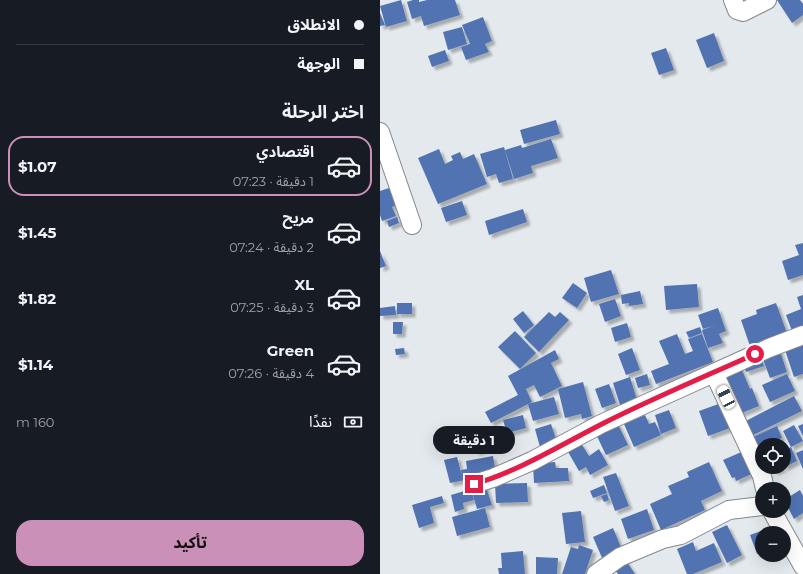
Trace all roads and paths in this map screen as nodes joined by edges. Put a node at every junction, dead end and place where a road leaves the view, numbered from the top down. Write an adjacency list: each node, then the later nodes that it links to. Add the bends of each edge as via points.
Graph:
1 (733, 0): 2 (street, via 737,10 743,12)
2 (767, 0)
3 (380, 132): 4 (street)
4 (412, 225)
5 (803, 335): 6 (street)
6 (714, 373): 7 (street); 8 (street, via 602,424 532,461)
7 (763, 482)
8 (474, 484)
9 (755, 507): 12 (street, via 730,510 681,535 663,539 620,557)
10 (776, 518): 11 (street)
11 (803, 566)
12 (596, 574)

